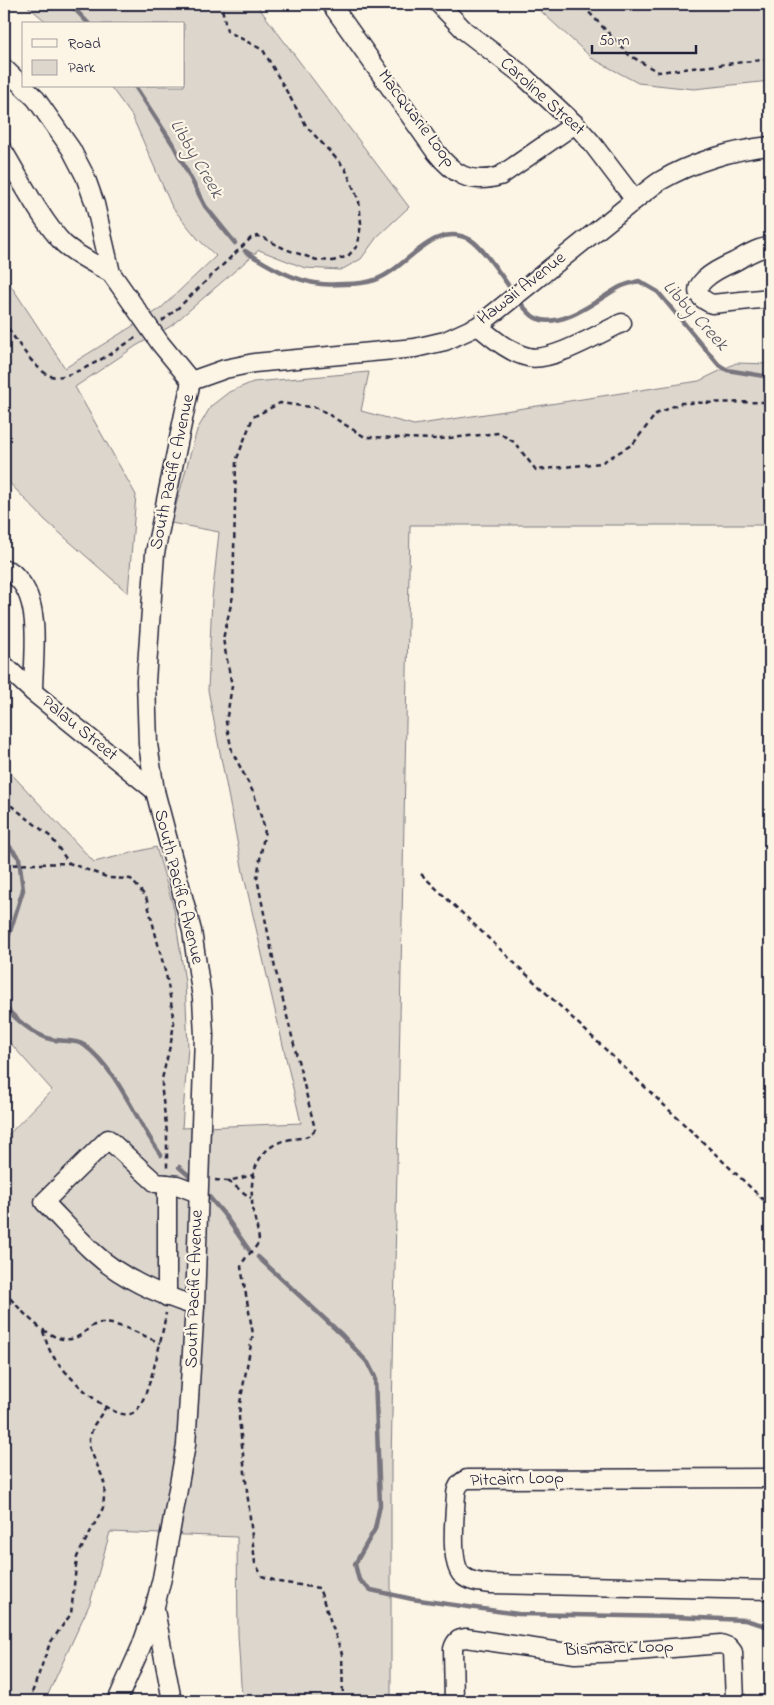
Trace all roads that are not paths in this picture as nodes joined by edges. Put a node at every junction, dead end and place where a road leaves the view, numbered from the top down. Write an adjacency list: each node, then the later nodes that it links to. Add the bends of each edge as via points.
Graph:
1 (331, 4): 6 (street, MacQuarie Loop, via 435,151 457,173 478,180 500,176)
2 (439, 4): 6 (street, Caroline Street, via 465,31 520,74)
3 (4, 68): 4 (street, South Pacific Avenue)
4 (22, 85)
5 (25, 88): 11 (street, South Pacific Avenue, via 71,149 85,176)
6 (575, 124): 9 (street, Caroline Street)
7 (770, 146): 9 (street, Hawaii Avenue, via 700,163 660,181)
8 (4, 152): 11 (street, South Pacific Avenue, via 64,243)
9 (635, 200): 14 (street, Hawaii Avenue)
10 (770, 247): 12 (street, via 759,249 711,273 700,284 699,290 705,301 712,304)
11 (111, 273): 15 (street, South Pacific Avenue)
12 (770, 298)
13 (622, 323): 14 (street, via 540,358 516,352)
14 (478, 326): 15 (street, Hawaii Avenue, via 445,341 415,348 254,363)
15 (191, 381): 19 (street, South Pacific Avenue, via 155,553 146,681 148,744)
16 (4, 570): 18 (street, via 12,572 26,587 32,605)
17 (4, 665): 18 (street, Palau Street)
18 (33, 692): 19 (street, Palau Street)
19 (155, 791): 21 (street, South Pacific Avenue, via 192,931 200,980 204,1035)
20 (167, 1184): 21 (street); 22 (street); 22 (street, via 151,1180 108,1139 44,1202 93,1252)
21 (198, 1188): 23 (street, South Pacific Avenue)
22 (167, 1305): 23 (street)
23 (195, 1306): 26 (street, South Pacific Avenue, via 186,1445)
24 (770, 1478): 25 (street, Pitcairn Loop, via 467,1479 457,1487 454,1558 463,1576 486,1583)
25 (770, 1590)
26 (154, 1610): 27 (street, South Pacific Avenue); 28 (street)
27 (117, 1701)
28 (172, 1701)
29 (454, 1701): 30 (street, Bismarck Loop, via 453,1649 459,1638 575,1654 721,1644 733,1652)
30 (735, 1701)

